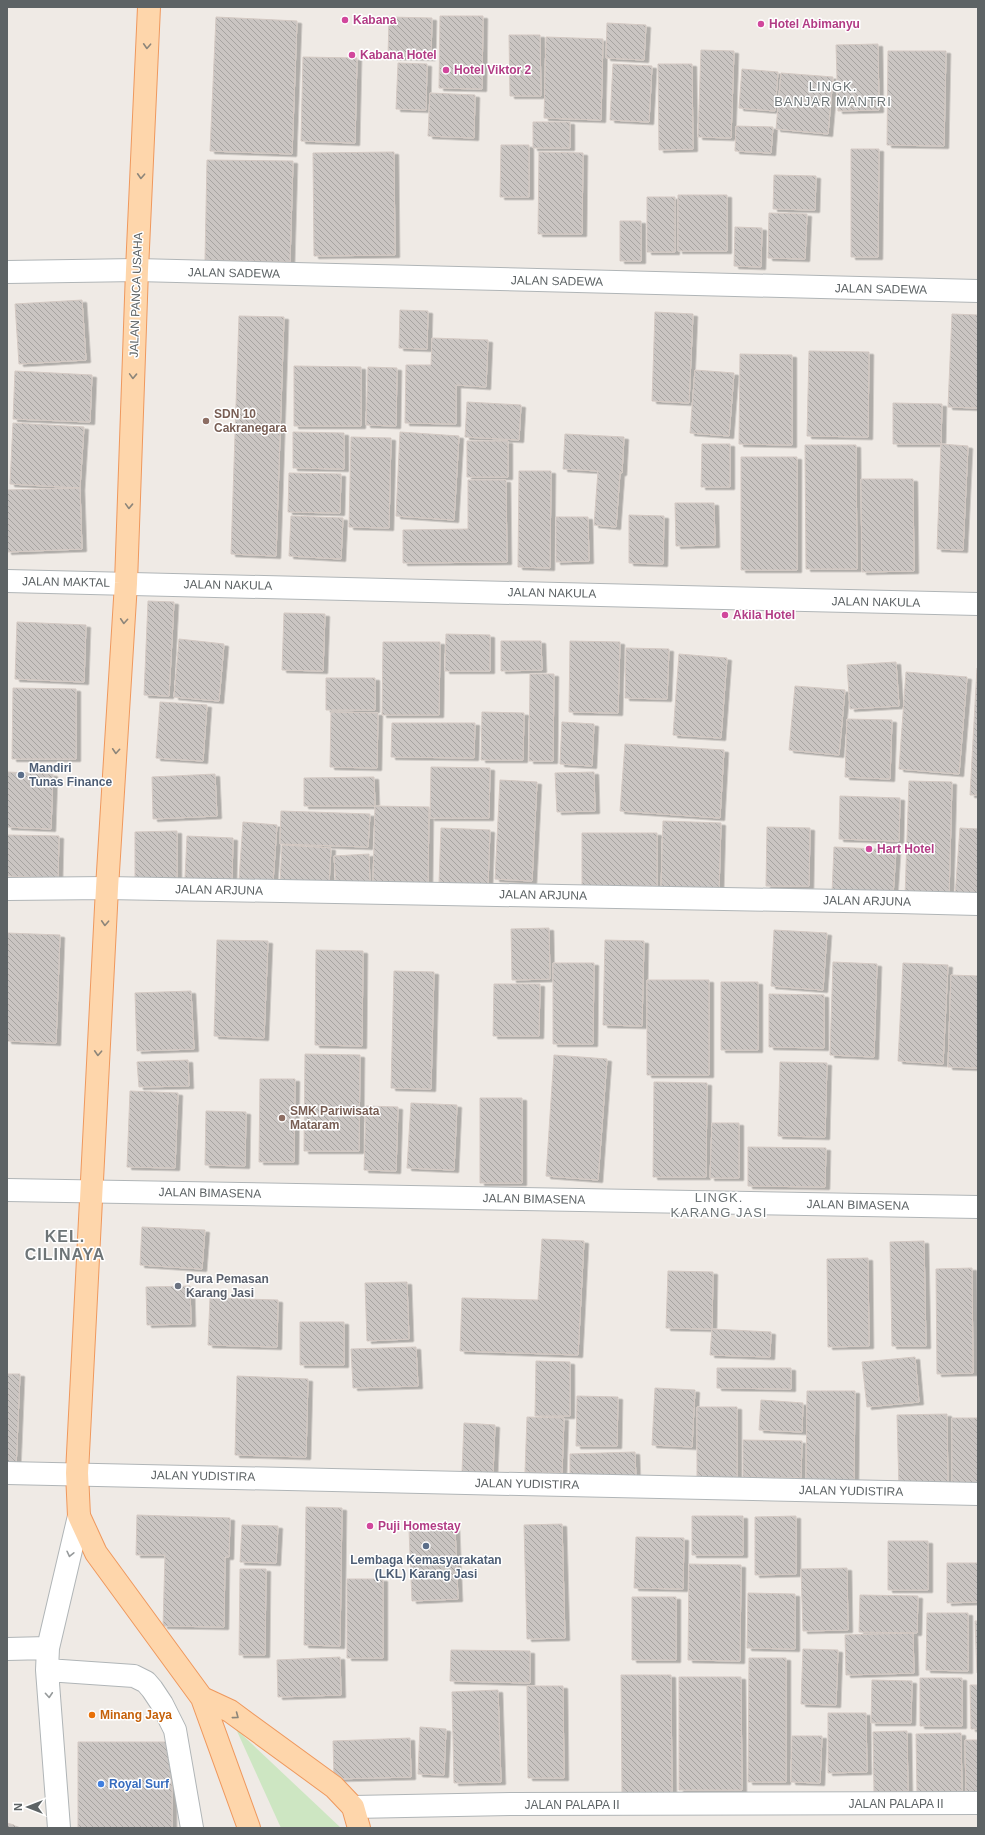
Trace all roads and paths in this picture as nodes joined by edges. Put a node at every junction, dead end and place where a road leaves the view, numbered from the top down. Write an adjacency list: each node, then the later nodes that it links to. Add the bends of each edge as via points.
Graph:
1 (149, 7): 2 (main road, JALAN PANCA USAHA, one-way to 2)
2 (137, 270): 3 (street, JALAN SADEWA); 4 (street, JALAN SADEWA); 6 (main road, JALAN PANCA USAHA, one-way to 6)
3 (7, 272)
4 (978, 291)
5 (7, 581): 6 (street, JALAN MAKTAL)
6 (126, 582): 7 (street, JALAN NAKULA); 8 (main road, JALAN PANCA USAHA, one-way to 8)
7 (978, 604)
8 (107, 888): 9 (street, JALAN ARJUNA); 10 (street, JALAN ARJUNA); 12 (main road, JALAN PANCA USAHA, one-way to 12)
9 (7, 889)
10 (978, 904)
11 (7, 1190): 12 (street, JALAN BIMASENA)
12 (91, 1192): 13 (street, JALAN BIMASENA); 15 (main road, JALAN PANCA USAHA)
13 (978, 1207)
14 (7, 1473): 15 (street, JALAN YUDISTIRA)
15 (77, 1473): 16 (street, JALAN YUDISTIRA); 17 (main road, JALAN PANCA USAHA)
16 (978, 1494)
17 (79, 1516): 18 (street, one-way to 18); 21 (main road, via 96,1553)
18 (48, 1648): 19 (street); 20 (street)
19 (7, 1649)
20 (47, 1670): 24 (street, one-way to 24); 25 (street, via 134,1676 146,1682 162,1704 175,1730)
21 (202, 1698): 23 (main road, one-way to 23, via 230,1711 334,1787); 26 (main road)
22 (978, 1803): 23 (street, JALAN PALAPA II)
23 (353, 1806): 27 (main road)
24 (58, 1828)
25 (192, 1828)
26 (249, 1828)
27 (359, 1828)

